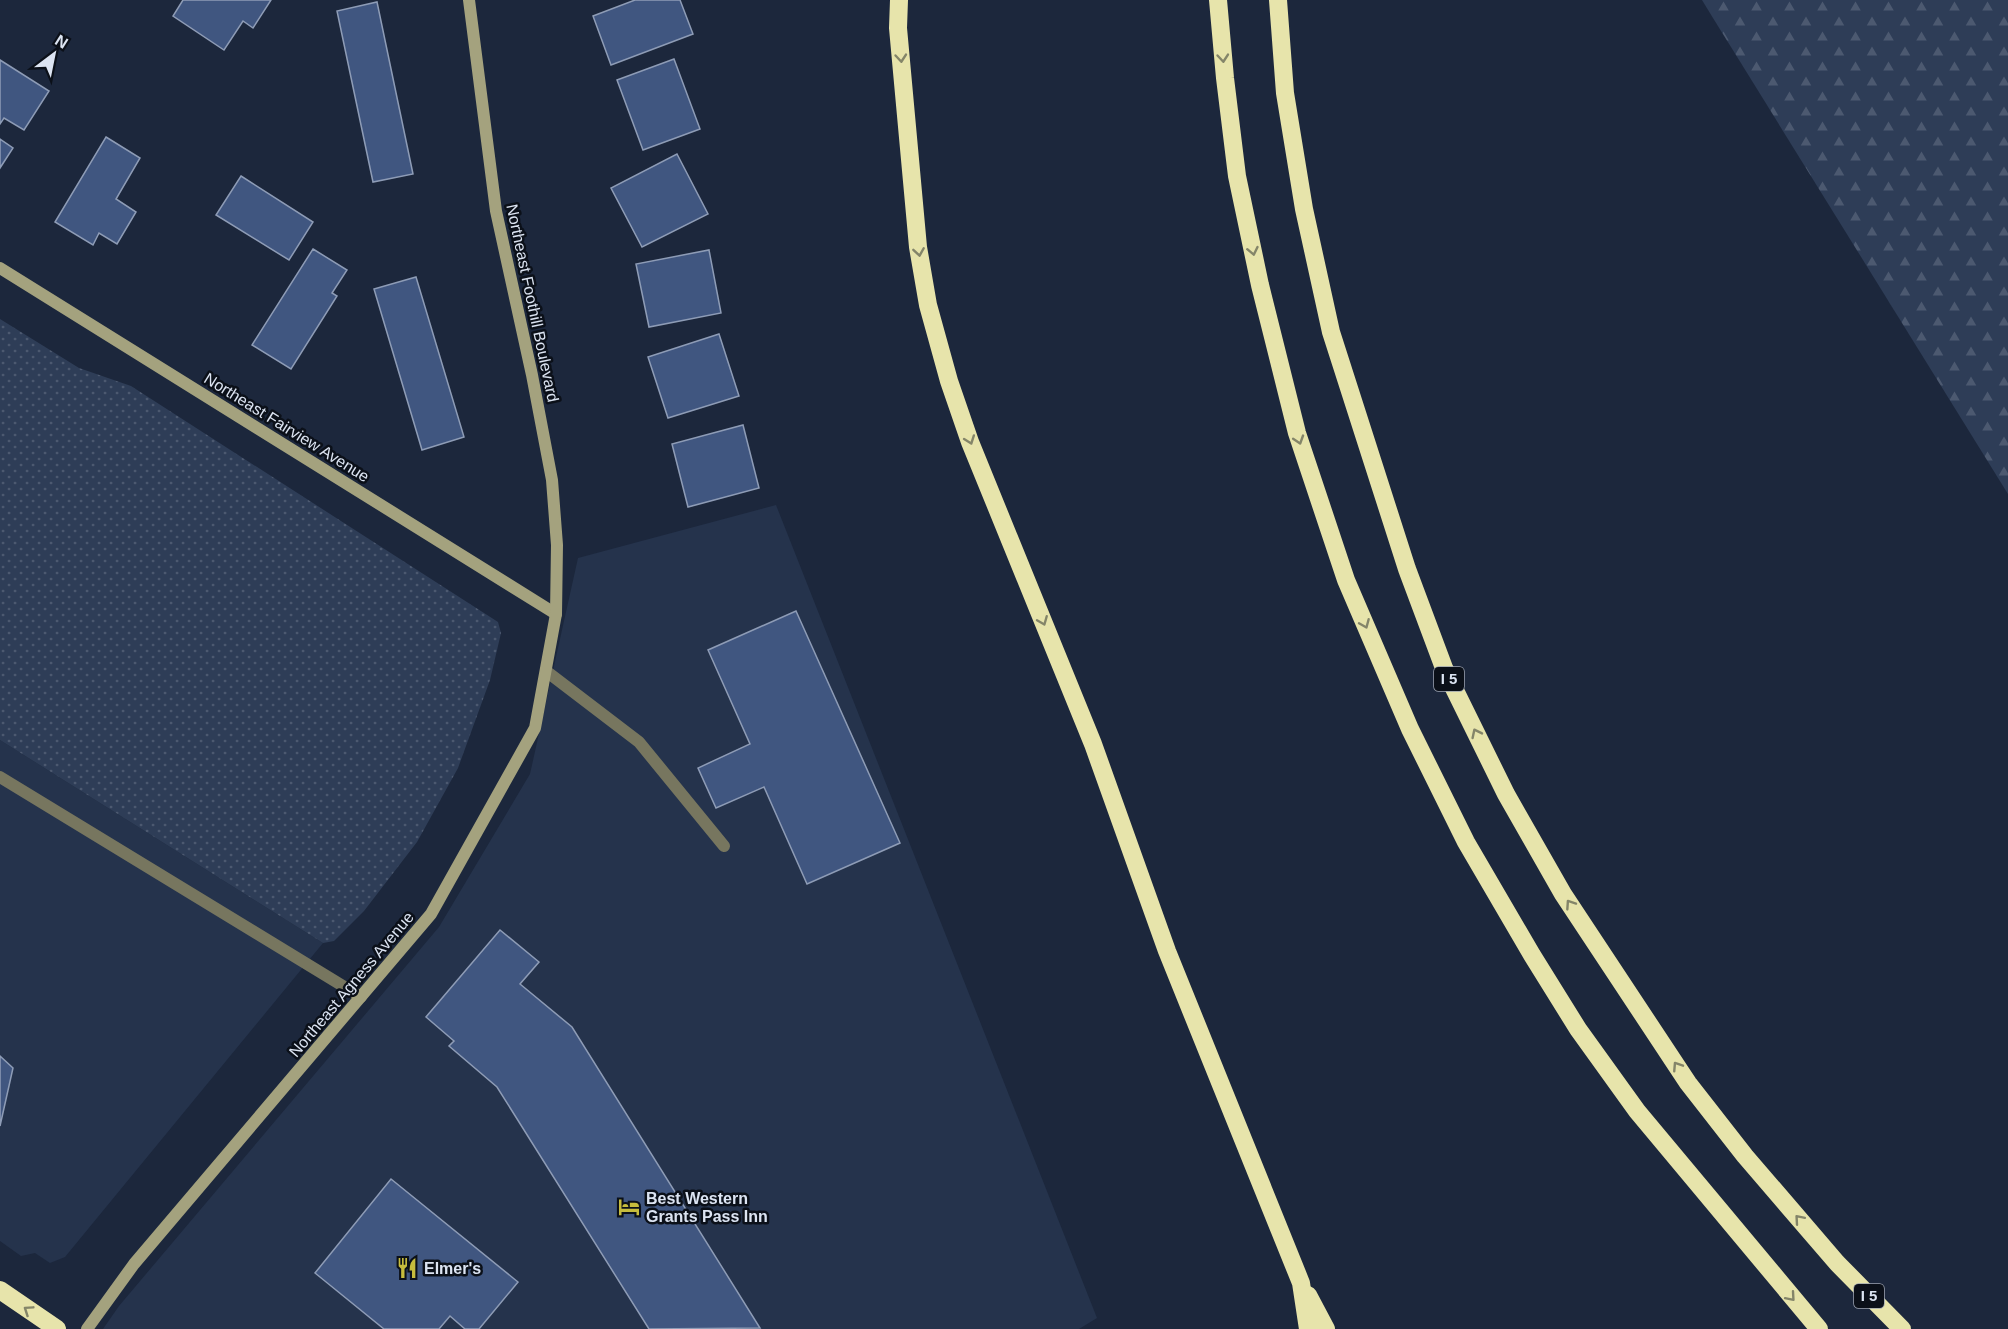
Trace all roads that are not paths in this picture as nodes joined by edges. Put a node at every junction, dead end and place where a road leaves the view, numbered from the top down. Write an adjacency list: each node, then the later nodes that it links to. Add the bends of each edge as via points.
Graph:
1 (470, 0): 6 (street, Northeast Foothill Boulevard, via 496,211 552,480 557,545)
2 (899, 0): 11 (highway, one-way to 11, via 898,28 918,247 928,305 950,381 970,442 1093,744 1167,951)
3 (1218, 0): 17 (highway, one-way to 17, via 1237,176 1297,433 1346,580 1410,729 1466,842 1578,1029 1637,1111)
4 (1278, 0): 18 (highway, I 5, one-way to 4, via 1837,1263 1688,1083 1563,894 1506,794 1443,668 1331,332 1304,210 1285,93)
5 (0, 268): 6 (street, Northeast Fairview Avenue)
6 (556, 614): 7 (street, Northeast Agness Avenue)
7 (546, 671): 9 (lane, via 639,742); 10 (street, Northeast Agness Avenue, via 535,728 431,914)
8 (0, 777): 10 (lane)
9 (724, 846)
10 (361, 997): 14 (street, Northeast Agness Avenue, via 134,1264)
11 (1301, 1283): 15 (highway); 16 (highway)
12 (0, 1290): 13 (highway, one-way to 12)
13 (57, 1329)
14 (87, 1329)
15 (1308, 1329)
16 (1326, 1329)
17 (1819, 1329)
18 (1902, 1329)

